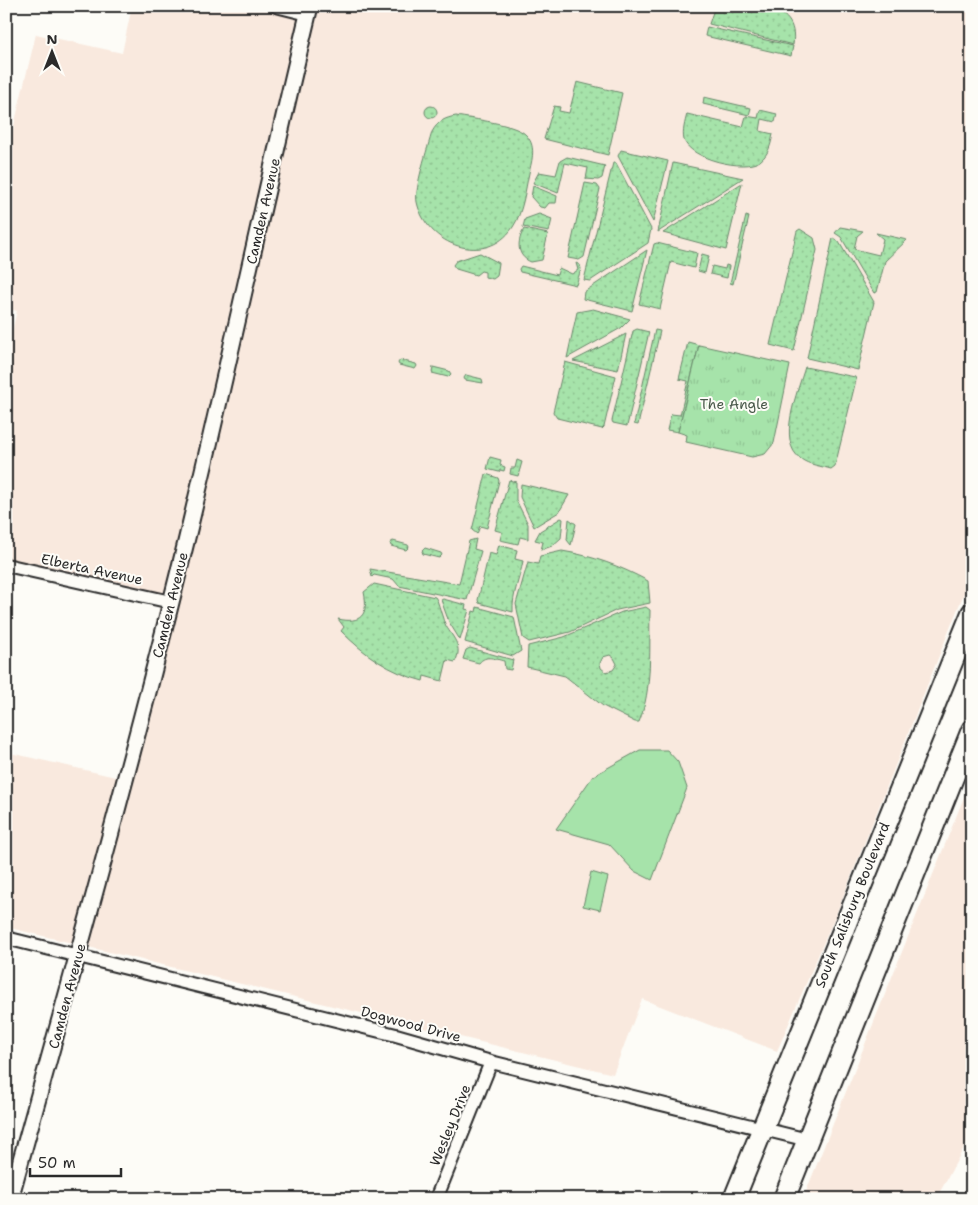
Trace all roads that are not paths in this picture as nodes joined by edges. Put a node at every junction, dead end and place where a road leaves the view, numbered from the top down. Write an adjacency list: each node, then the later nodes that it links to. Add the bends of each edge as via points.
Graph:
1 (276, 6): 2 (street)
2 (309, 10): 4 (street, Camden Avenue)
3 (6, 565): 4 (street, Elberta Avenue)
4 (171, 602): 8 (street, Camden Avenue)
5 (972, 613): 10 (main road, South Salisbury Boulevard)
6 (972, 730): 11 (main road)
7 (6, 938): 8 (street, Dogwood Drive)
8 (78, 956): 9 (street, Dogwood Drive, via 396,1035); 12 (street, Camden Avenue)
9 (491, 1062): 10 (street, Dogwood Drive); 13 (street, Wesley Drive)
10 (763, 1127): 11 (street, Dogwood Drive); 14 (main road, South Salisbury Boulevard)
11 (808, 1140): 15 (main road)
12 (10, 1199)
13 (436, 1199)
14 (734, 1199)
15 (784, 1199)

